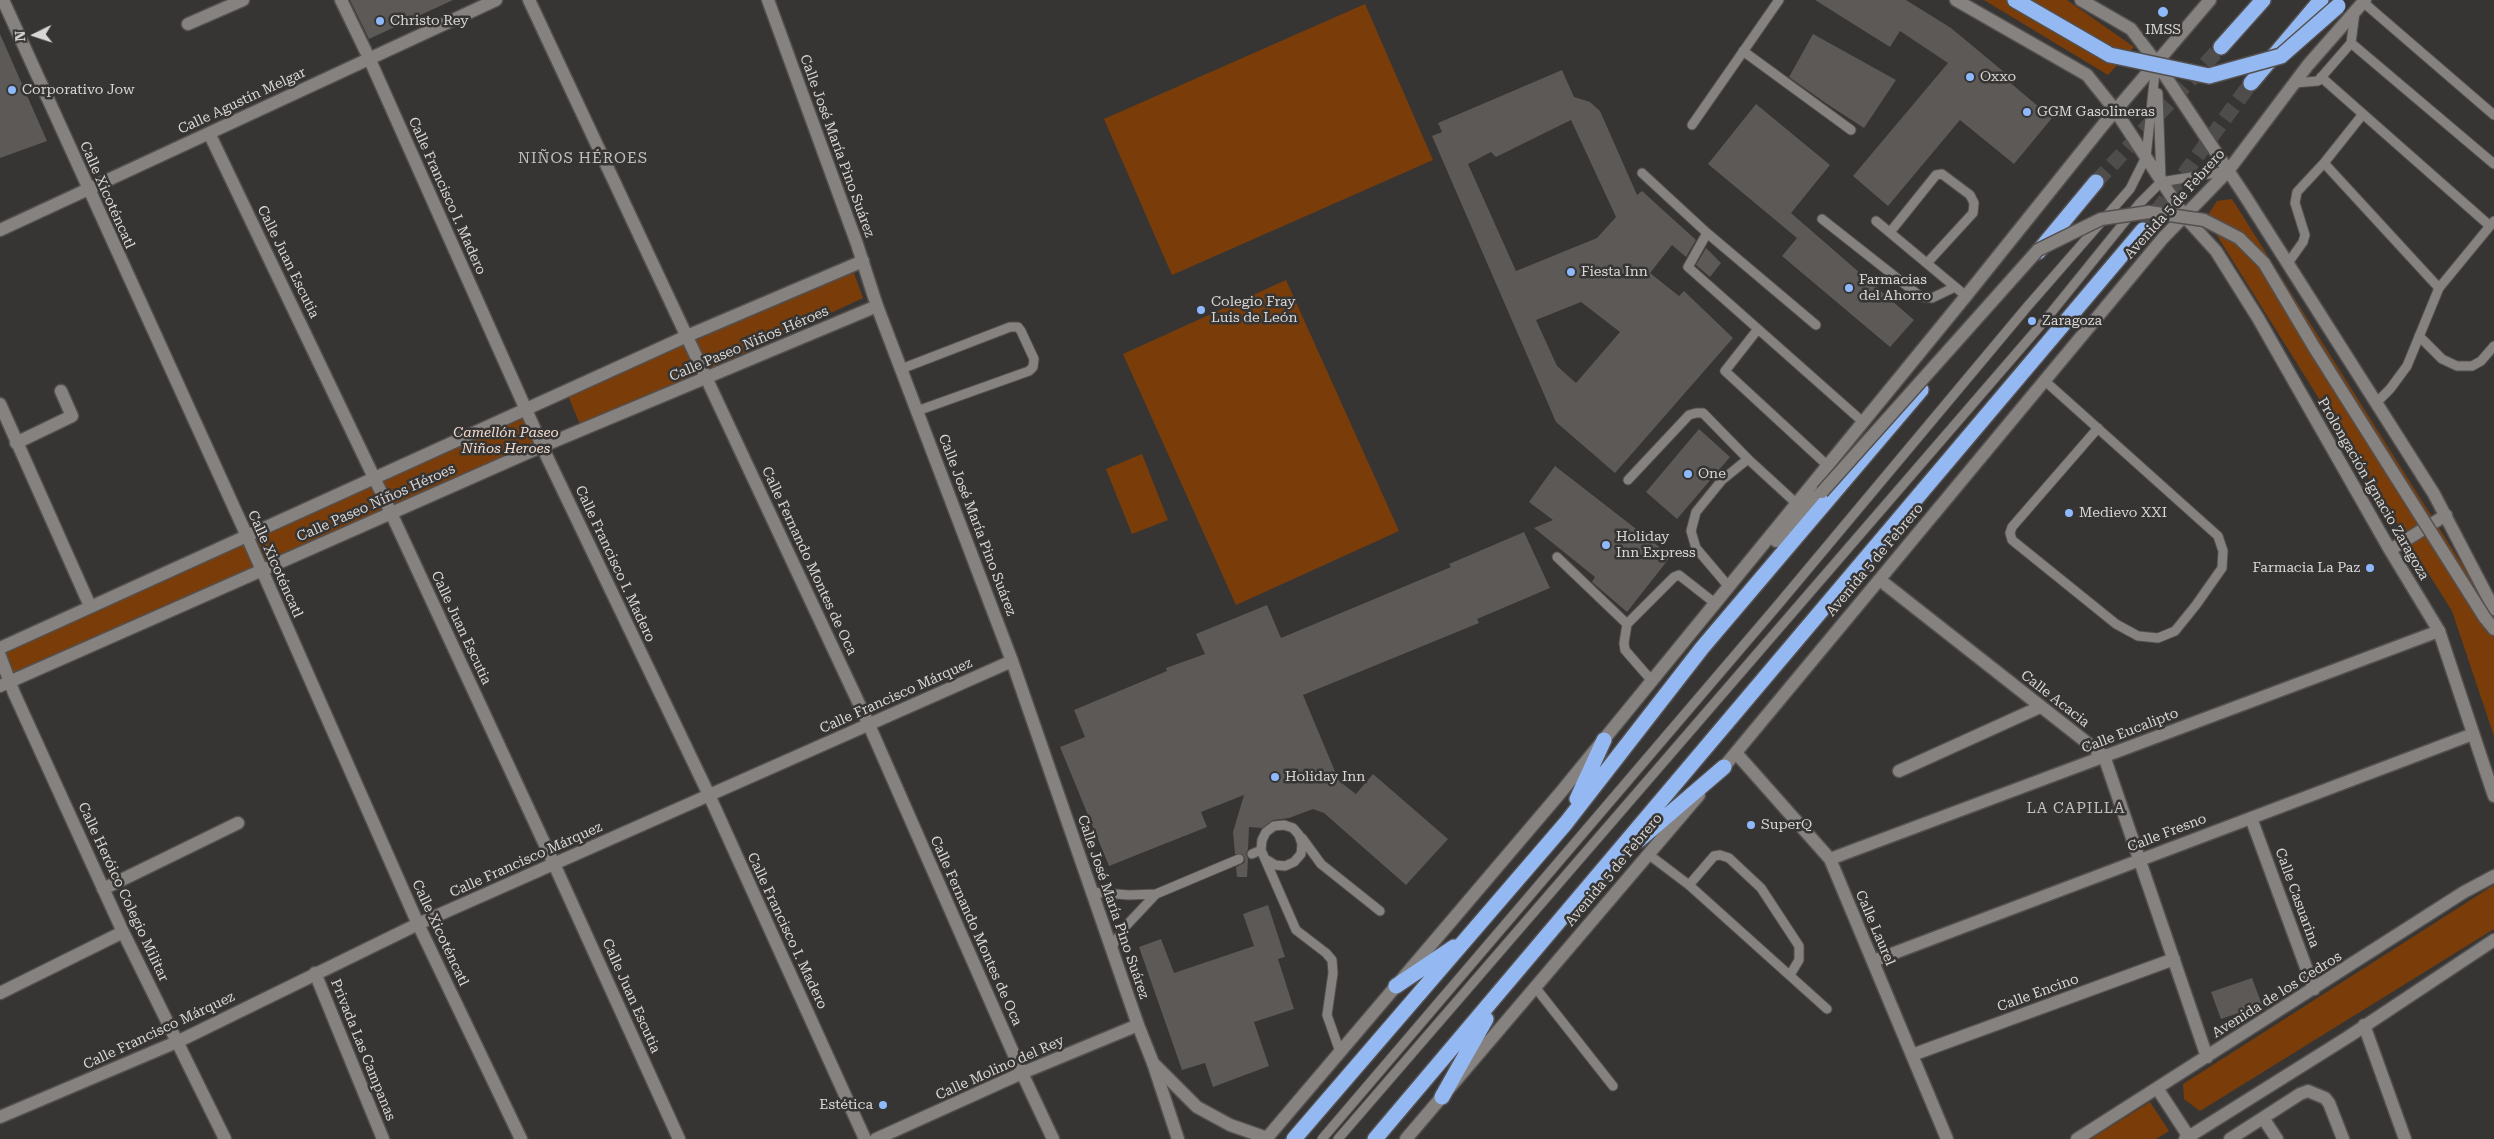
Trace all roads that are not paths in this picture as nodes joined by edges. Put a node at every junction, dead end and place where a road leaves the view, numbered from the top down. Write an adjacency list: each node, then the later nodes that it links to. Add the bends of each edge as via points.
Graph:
1 (3, 0): 38 (street, Calle Xicoténcatl)
2 (243, 0): 16 (street)
3 (340, 0): 20 (street, Calle Francisco I. Madero)
4 (496, 0): 20 (street, Calle Agustín Melgar)
5 (528, 0): 56 (street, Calle Fernando Montes de Oca)
6 (768, 0): 47 (street, Calle José María Pino Suárez)
7 (1778, 0): 19 (lane)
8 (1956, 0): 25 (street, Prolongación Ignacio Zaragoza, via 2087,75)
9 (2015, 0): 14 (highway, bridge, via 2110,56 2209,76 2281,56)
10 (2081, 0): 21 (street, via 2131,29)
11 (2210, 0): 21 (street)
12 (2263, 0): 18 (highway)
13 (2322, 0): 23 (highway)
14 (2341, 3)
15 (2361, 5): 17 (lane); 24 (street, Avenida 5 de Febrero); 27 (lane)
16 (188, 24)
17 (2351, 43): 22 (lane); 33 (lane)
18 (2221, 47)
19 (1743, 51): 28 (lane); 29 (lane)
20 (369, 58): 30 (street, Calle Agustín Melgar); 65 (street, Calle Francisco I. Madero)
21 (2156, 62): 25 (street); 31 (lane); 34 (street); 37 (lane)
22 (2321, 77): 24 (lane, via 2318,82); 26 (lane)
23 (2251, 83)
24 (2294, 83): 34 (street, Avenida 5 de Febrero)
25 (2115, 110): 31 (street, Prolongación Ignacio Zaragoza); 52 (street)
26 (2363, 114): 32 (lane); 42 (lane)
27 (2494, 115)
28 (1692, 125)
29 (1851, 130)
30 (209, 133): 38 (street, Calle Agustín Melgar); 73 (street, Calle Juan Escutia)
31 (2146, 157): 37 (street, Prolongación Ignacio Zaragoza); 164 (lane, via 2130,189)
32 (2324, 163): 49 (lane, via 2297,192 2295,202 2305,234); 51 (lane)
33 (2494, 164)
34 (2228, 171): 37 (lane); 39 (street, Avenida 5 de Febrero); 49 (street)
35 (1642, 173): 46 (lane)
36 (2096, 182): 108 (highway, via 1702,648)
37 (2161, 182): 39 (street, Prolongación Ignacio Zaragoza); 165 (lane)
38 (88, 189): 43 (street, Calle Agustín Melgar); 78 (street, Calle Xicoténcatl)
39 (2185, 217): 61 (street, Avenida 5 de Febrero, via 2163,238); 79 (street, Prolongación Ignacio Zaragoza, via 2216,251 2258,318)
40 (1822, 219): 50 (lane, via 1921,297 1932,298)
41 (1876, 221): 45 (lane)
42 (2492, 223): 51 (lane)
43 (0, 230)
44 (2143, 230): 118 (highway, Avenida 5 de Febrero)
45 (1891, 231): 48 (lane); 48 (lane, via 1936,175 1942,174 1970,196 1974,203 1973,213)
46 (1707, 233): 54 (lane); 55 (lane, via 1688,267)
47 (863, 261): 53 (street, Calle José María Pino Suárez); 56 (street, Calle Paseo Niños Héroes)
48 (1928, 262): 50 (lane)
49 (2288, 263): 63 (street)
50 (1955, 287): 52 (lane)
51 (2439, 288): 57 (lane)
52 (1966, 296): 67 (street)
53 (877, 306): 59 (street, Calle José María Pino Suárez); 60 (street, Calle Paseo Niños Héroes)
54 (1816, 325)
55 (1758, 329): 67 (lane); 72 (lane, via 1726,371)
56 (687, 336): 60 (street, Calle Fernando Montes de Oca); 65 (street, Calle Paseo Niños Héroes)
57 (2419, 336): 58 (lane, via 2442,359 2457,366 2472,366 2482,361); 63 (lane, via 2407,366)
58 (2494, 346)
59 (901, 369): 66 (street, Calle José María Pino Suárez); 66 (lane, via 1010,327 1018,327 1022,331 1034,359 1029,371)
60 (707, 378): 70 (street, Calle Paseo Niños Héroes); 97 (street, Calle Fernando Montes de Oca)
61 (2045, 381): 68 (lane); 83 (street, Avenida 5 de Febrero)
62 (62, 391): 69 (street, via 72,416)
63 (2376, 403): 77 (street)
64 (0, 404): 69 (street)
65 (526, 410): 70 (street, Calle Francisco I. Madero); 73 (street, Calle Paseo Niños Héroes)
66 (917, 411): 93 (street, Calle José María Pino Suárez)
67 (1863, 422): 72 (street)
68 (2098, 428): 68 (lane, via 2218,536 2223,551 2222,568 2196,605 2175,631 2158,638 2138,636 2116,624 2012,540 2012,527)
69 (16, 443): 86 (street)
70 (543, 446): 76 (street, Calle Paseo Niños Héroes); 104 (street, Calle Francisco I. Madero)
71 (1748, 459): 74 (lane, via 1703,413 1696,413 1689,415); 75 (lane); 84 (lane, via 1722,480 1696,512 1691,531 1696,548)
72 (1828, 466): 75 (street)
73 (374, 478): 76 (street, Calle Juan Escutia); 78 (street, Calle Paseo Niños Héroes)
74 (1628, 480)
75 (1797, 504): 82 (street)
76 (391, 513): 81 (street, Calle Paseo Niños Héroes); 117 (street, Calle Juan Escutia)
77 (2446, 515): 79 (street); 87 (street)
78 (247, 536): 81 (street, Calle Xicoténcatl); 86 (street, Calle Paseo Niños Héroes)
79 (2390, 550): 90 (street, Prolongación Ignacio Zaragoza)
80 (1557, 557): 88 (lane)
81 (262, 570): 95 (street, Calle Paseo Niños Héroes); 125 (street, Calle Xicoténcatl)
82 (1738, 576): 84 (street); 87 (street, bridge, via 1790,527 2038,250 2101,219 2149,212 2204,220 2239,238 2264,263 2314,347)
83 (1880, 580): 96 (street, Calle Acacia); 100 (street, Avenida 5 de Febrero)
84 (1729, 587): 85 (street)
85 (1716, 604): 88 (lane, via 1679,575); 94 (street)
86 (90, 606): 91 (street, Calle Paseo Niños Héroes)
87 (2491, 607): 89 (street)
88 (1627, 624): 94 (lane, via 1626,650)
89 (2494, 629)
90 (2440, 631): 98 (street, Prolongación Ignacio Zaragoza); 101 (street, Calle Eucalipto)
91 (0, 648)
92 (0, 656): 95 (street, Calle Heróico Colegio Militar)
93 (1012, 661): 97 (street, Calle Francisco Márquez); 122 (street, Calle José María Pino Suárez)
94 (1652, 682): 99 (street)
95 (5, 684): 121 (street, Calle Heróico Colegio Militar)
96 (2040, 707): 101 (street, Calle Acacia); 103 (street)
97 (869, 725): 104 (street, Calle Francisco Márquez); 147 (street, Calle Fernando Montes de Oca)
98 (2473, 734): 105 (street, Prolongación Ignacio Zaragoza); 106 (street, Calle Fresno)
99 (1604, 740): 108 (highway); 134 (street)
100 (1736, 753): 102 (street, Avenida 5 de Febrero); 114 (street, Calle Laurel)
101 (2104, 756): 114 (street, Calle Eucalipto); 116 (street)
102 (1724, 767): 112 (street, Avenida 5 de Febrero); 118 (highway)
103 (1900, 771)
104 (709, 795): 117 (street, Calle Francisco Márquez); 158 (street, Calle Francisco I. Madero)
105 (2494, 796)
106 (2251, 818): 116 (street, Calle Fresno); 137 (street, Calle Casuarina)
107 (238, 823): 121 (street)
108 (1566, 823): 127 (highway)
109 (1299, 835): 110 (lane, via 1293,828 1274,826 1266,832); 115 (lane, via 1301,854 1294,862 1285,866); 124 (lane, via 1321,864)
110 (1261, 850): 111 (lane); 115 (lane)
111 (1252, 854)
112 (1648, 854): 120 (lane); 135 (street, Avenida 5 de Febrero)
113 (1240, 859): 123 (lane)
114 (1830, 859): 131 (street, Calle Laurel)
115 (1267, 860): 143 (lane, via 1296,930 1332,960 1327,1015)
116 (2140, 860): 130 (street); 131 (street, Calle Fresno)
117 (554, 864): 125 (street, Calle Francisco Márquez); 157 (street, Calle Juan Escutia)
118 (1604, 870): 136 (highway, Avenida 5 de Febrero)
119 (2494, 876): 137 (street, Avenida de los Cedros)
120 (1689, 885): 133 (lane); 133 (lane, via 1714,856 1729,858 1761,888 1800,946 1798,960)
121 (103, 889): 126 (street, Calle Heróico Colegio Militar)
122 (1092, 892): 123 (lane); 129 (street, Calle José María Pino Suárez)
123 (1156, 894): 129 (lane, via 1124,928)
124 (1380, 911)
125 (418, 924): 132 (street, Calle Francisco Márquez); 156 (street, Calle Xicoténcatl)
126 (123, 932): 138 (street); 142 (street, Calle Heróico Colegio Militar)
127 (1471, 935): 134 (highway); 163 (highway)
128 (2494, 940): 141 (street)
129 (1111, 948): 140 (street, Calle José María Pino Suárez)
130 (2174, 959): 144 (street, Calle Encino); 145 (street)
131 (1873, 961): 144 (street, Calle Laurel)
132 (315, 972): 142 (street, Calle Francisco Márquez); 155 (street, Privada Las Campanas)
133 (1790, 975): 139 (lane)
134 (1396, 986): 143 (street)
135 (1535, 987): 148 (lane); 150 (street, Avenida 5 de Febrero)
136 (1503, 989): 150 (highway); 166 (highway, Avenida 5 de Febrero)
137 (2314, 989): 145 (street, Avenida de los Cedros)
138 (0, 993)
139 (1828, 1009)
140 (1138, 1025): 146 (street, Calle José María Pino Suárez); 147 (street, Calle Molino del Rey)
141 (2364, 1025): 153 (street); 173 (street)
142 (179, 1041): 151 (street, Calle Francisco Márquez); 154 (street, Calle Heróico Colegio Militar)
143 (1340, 1052): 162 (street)
144 (1912, 1055): 168 (street, Calle Laurel)
145 (2207, 1057): 149 (street, Avenida de los Cedros)
146 (1153, 1063): 161 (street, Calle José María Pino Suárez); 162 (street, Calle José María Pino Suárez, via 1197,1107)
147 (1022, 1074): 159 (street, Calle Molino del Rey); 160 (street, Calle Fernando Montes de Oca)
148 (1613, 1086)
149 (2157, 1088): 153 (street); 169 (street, Avenida de los Cedros)
150 (1442, 1097): 167 (street, Avenida 5 de Febrero)
151 (0, 1117)
152 (2264, 1118): 170 (street); 171 (street); 172 (street, via 2308,1091 2329,1103)
153 (2187, 1138)
154 (225, 1139)
155 (383, 1139)
156 (521, 1139)
157 (679, 1139)
158 (866, 1139)
159 (876, 1139)
160 (1053, 1139)
161 (1178, 1139)
162 (1266, 1139)
163 (1294, 1139)
164 (1322, 1139)
165 (1338, 1139)
166 (1375, 1139)
167 (1406, 1139)
168 (1947, 1139)
169 (2077, 1139)
170 (2230, 1139)
171 (2277, 1139)
172 (2343, 1139)
173 (2405, 1139)

